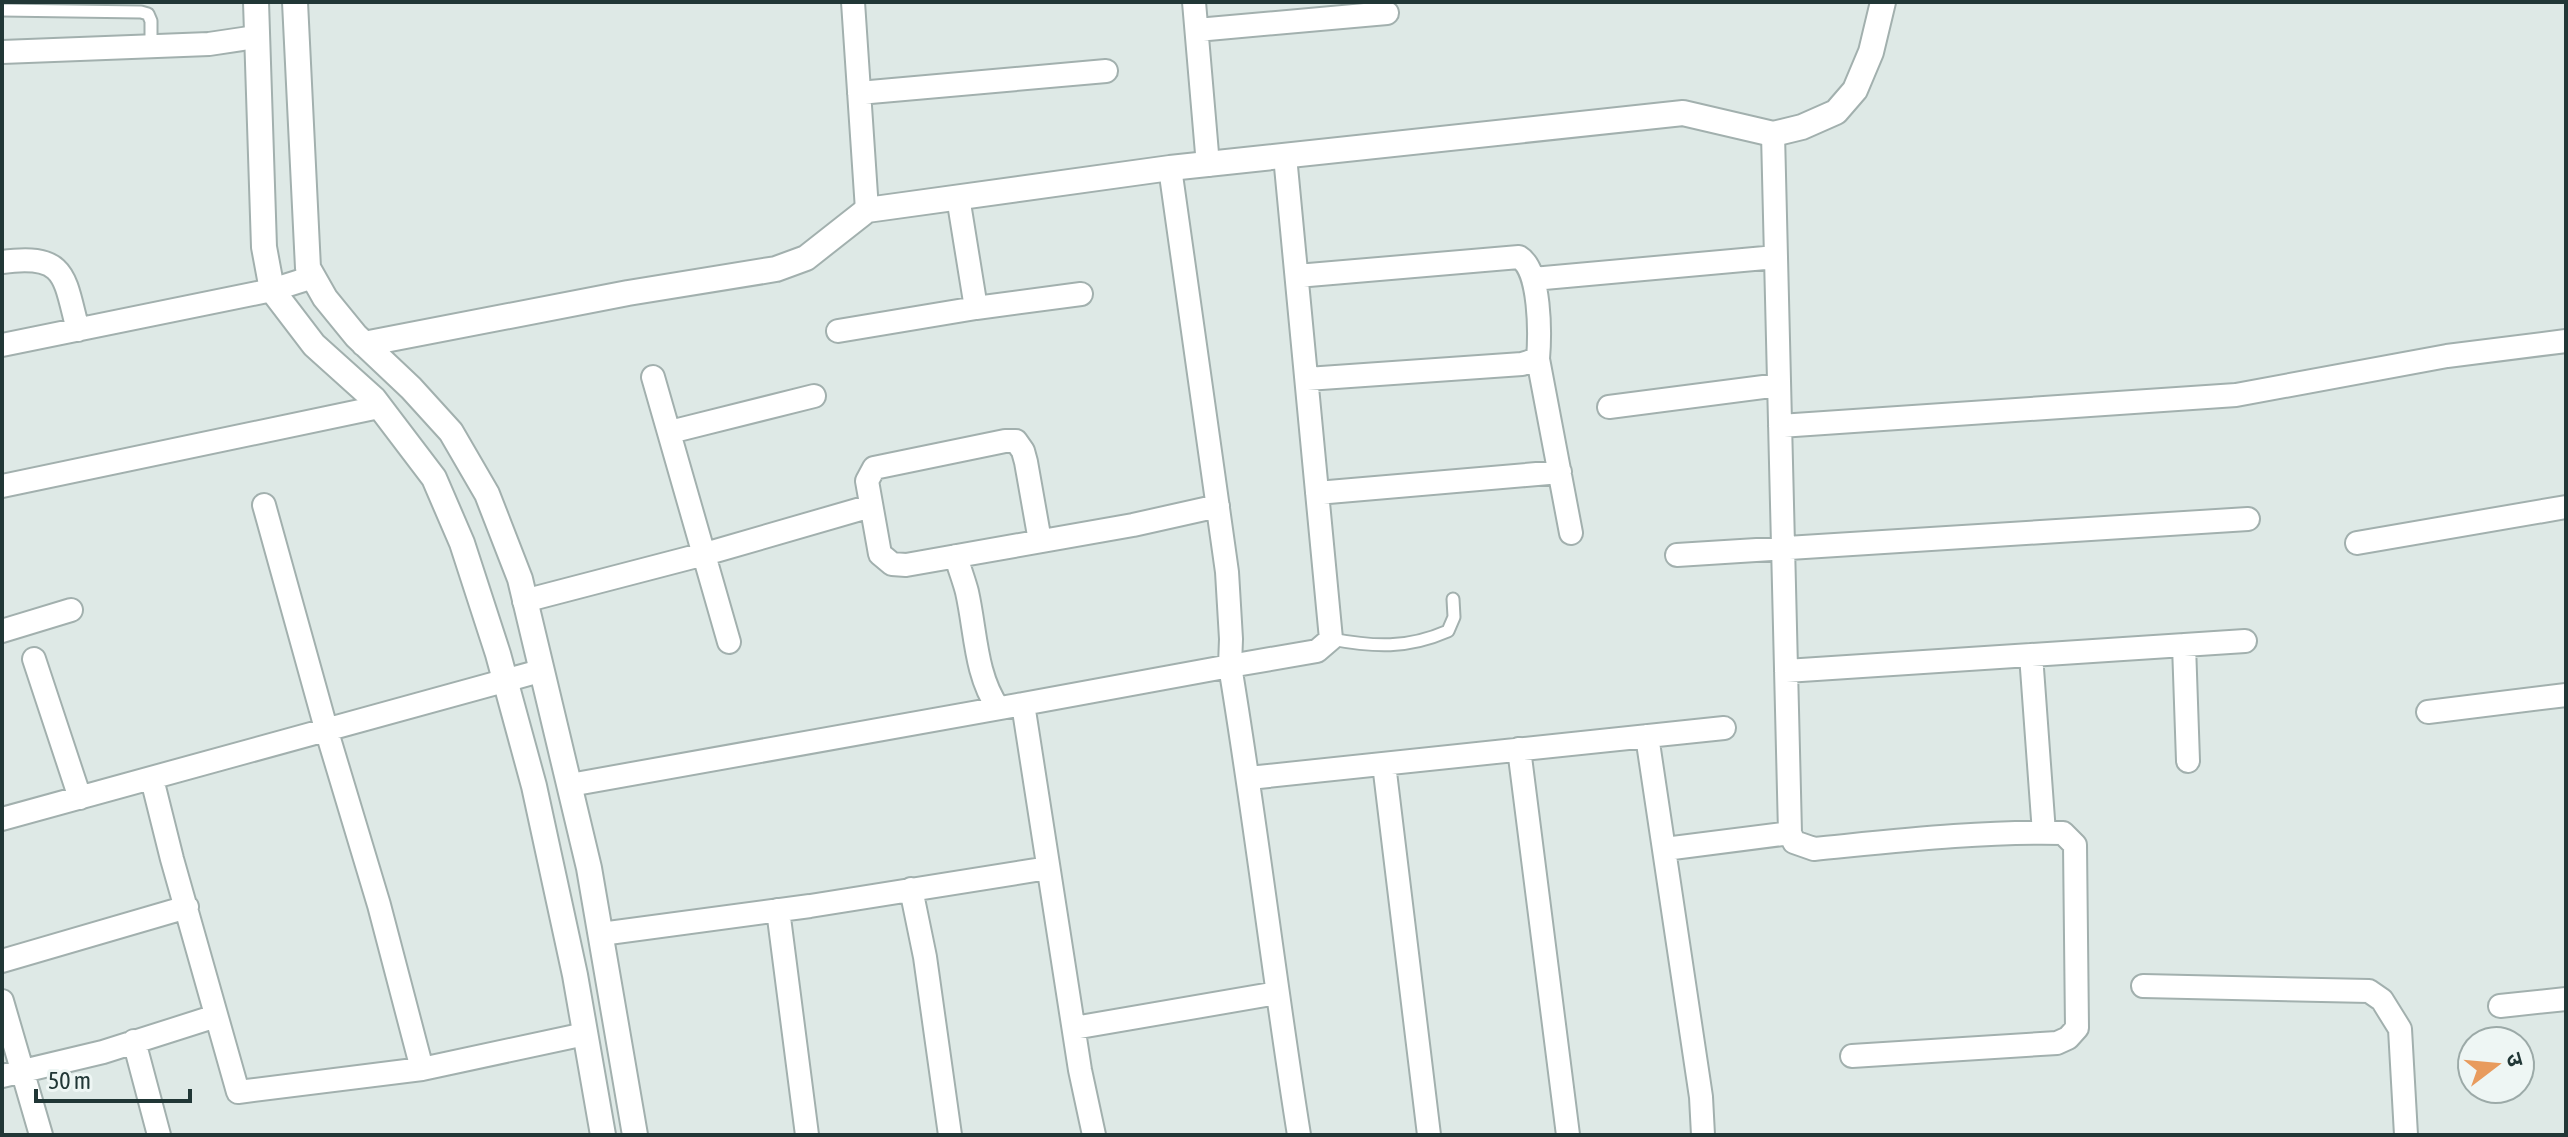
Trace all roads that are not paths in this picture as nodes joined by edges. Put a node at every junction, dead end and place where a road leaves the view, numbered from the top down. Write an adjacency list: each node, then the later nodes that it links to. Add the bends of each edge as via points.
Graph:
1 (256, 2): 9 (street)
2 (295, 2): 23 (street, via 308,268)
3 (853, 2): 13 (street)
4 (1194, 2): 8 (street)
5 (1883, 2): 14 (street, via 1855,90 1836,112)
6 (2, 10): 10 (lane, via 141,12 151,21)
7 (1387, 13): 8 (street)
8 (1197, 30): 16 (street)
9 (256, 37): 10 (street); 25 (street, via 264,247)
10 (151, 46): 11 (street)
11 (2, 52)
12 (1106, 71): 13 (street)
13 (859, 93): 19 (street)
14 (1773, 134): 15 (street, via 1683,113); 20 (street)
15 (1285, 156): 16 (street); 22 (street)
16 (1208, 165): 17 (street)
17 (1170, 168): 18 (street); 47 (street)
18 (958, 197): 19 (street); 27 (street)
19 (867, 210): 31 (street, via 806,258 776,269)
20 (1776, 257): 24 (street); 36 (street)
21 (2, 262): 28 (street, via 38,259 58,271 67,281)
22 (1297, 276): 24 (street, via 1519,257); 35 (street)
23 (313, 277): 25 (street); 31 (street)
24 (1533, 279): 33 (street)
25 (272, 290): 28 (street); 38 (street, via 314,345)
26 (1081, 294): 27 (street)
27 (976, 308): 29 (street)
28 (78, 330): 32 (street)
29 (838, 331)
30 (2566, 341): 40 (street, via 2447,356 2236,395)
31 (364, 344): 58 (street, via 451,432 487,494)
32 (2, 345)
33 (1538, 359): 35 (street); 42 (street)
34 (653, 377): 41 (street)
35 (1307, 379): 44 (street)
36 (1779, 385): 39 (street); 40 (street)
37 (814, 396): 41 (street)
38 (379, 407): 43 (street); 70 (street, via 434,478 462,543)
39 (1609, 407)
40 (1780, 426): 53 (street)
41 (670, 432): 54 (street)
42 (1560, 472): 44 (street); 50 (street)
43 (2, 486)
44 (1317, 493): 61 (street)
45 (264, 505): 76 (street)
46 (871, 506): 51 (street, via 867,481 874,468 1012,440 1023,451); 54 (street); 56 (street, via 885,560 906,565)
47 (1218, 506): 51 (street); 67 (street, via 1227,572)
48 (2566, 507): 52 (street)
49 (2248, 519): 53 (street)
50 (1571, 533)
51 (1040, 541): 56 (street)
52 (2357, 543)
53 (1783, 550): 55 (street); 69 (street)
54 (702, 554): 58 (street); 63 (street)
55 (1677, 555)
56 (956, 556): 73 (street, via 975,646)
57 (1453, 599): 61 (lane, via 1448,631 1434,637 1384,647)
58 (524, 601): 68 (street)
59 (71, 610): 60 (street)
60 (2, 631)
61 (1331, 639): 67 (street, via 1317,651)
62 (2245, 641): 64 (street)
63 (729, 642)
64 (2184, 645): 65 (street); 79 (street)
65 (2031, 655): 69 (street); 87 (street)
66 (34, 659): 84 (street)
67 (1230, 666): 72 (street); 81 (street)
68 (540, 671): 70 (street); 83 (street)
69 (1786, 671): 86 (street)
70 (505, 681): 76 (street); 102 (street, via 534,786)
71 (2566, 695): 74 (street)
72 (1023, 704): 73 (street); 89 (street)
73 (998, 708): 83 (street)
74 (2428, 712)
75 (1724, 728): 77 (street)
76 (327, 732): 82 (street); 105 (street)
77 (1647, 736): 78 (street); 88 (street)
78 (1519, 749): 80 (street); 116 (street)
79 (2188, 761)
80 (1384, 764): 81 (street); 115 (street)
81 (1249, 778): 96 (street)
82 (152, 779): 84 (street); 91 (street)
83 (570, 785): 93 (street)
84 (80, 798): 85 (street)
85 (2, 819)
86 (1790, 833): 87 (street, via 1794,842 1814,849); 88 (street)
87 (2044, 833): 104 (street, via 2063,833 2075,845 2077,1028 2057,1043)
88 (1665, 849): 117 (street)
89 (1048, 868): 90 (street); 101 (street)
90 (911, 889): 92 (street); 112 (street)
91 (187, 907): 94 (street); 100 (street)
92 (778, 910): 93 (street); 111 (street)
93 (601, 934): 110 (street)
94 (2, 961)
95 (2143, 986): 118 (street, via 2369,991 2382,1000 2400,1029)
96 (1277, 993): 101 (street); 114 (street)
97 (2566, 999): 99 (street)
98 (2, 1001): 106 (street)
99 (2500, 1006)
100 (216, 1016): 103 (street); 105 (street, via 238,1092)
101 (1074, 1028): 113 (street)
102 (585, 1034): 105 (street); 109 (street)
103 (134, 1041): 106 (street); 108 (street)
104 (1852, 1056)
105 (422, 1069)
106 (13, 1074): 107 (street)
107 (41, 1135)
108 (159, 1135)
109 (603, 1135)
110 (635, 1135)
111 (807, 1135)
112 (950, 1135)
113 (1094, 1135)
114 (1299, 1135)
115 (1429, 1135)
116 (1568, 1135)
117 (1703, 1135)
118 (2406, 1135)

